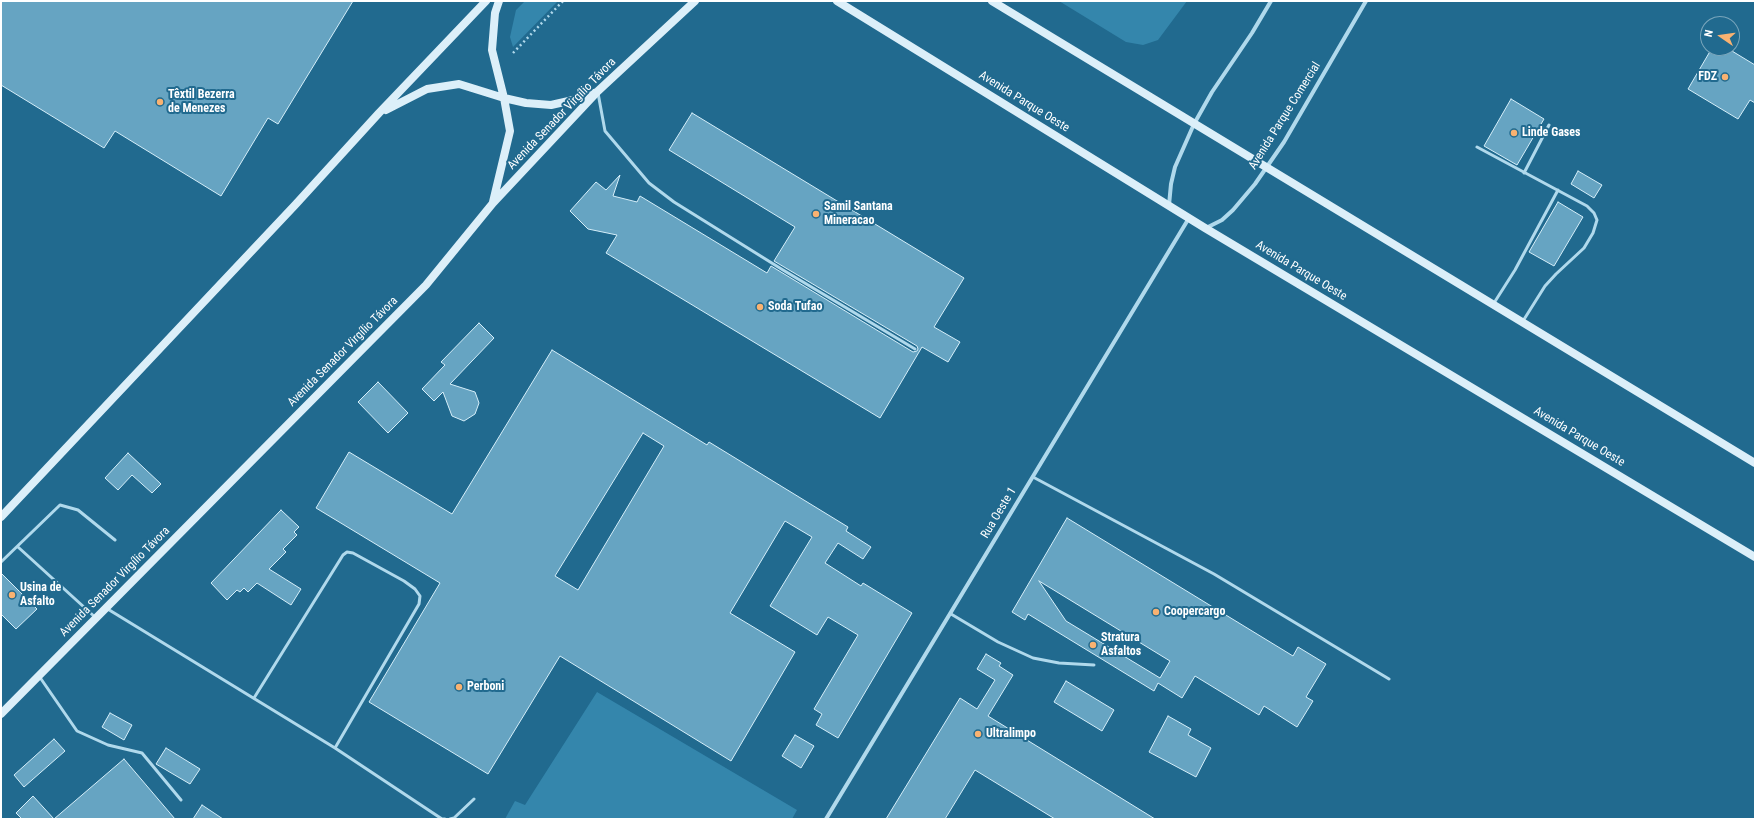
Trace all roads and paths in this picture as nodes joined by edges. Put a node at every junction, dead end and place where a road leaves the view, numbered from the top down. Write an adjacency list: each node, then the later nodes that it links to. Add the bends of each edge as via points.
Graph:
1 (486, 1): 12 (street)
2 (499, 1): 11 (street, via 495,13 492,50)
3 (563, 1): 9 (path)
4 (695, 1): 10 (street, Avenida Senador Virgílio Távora)
5 (837, 1): 20 (street, Avenida Parque Oeste)
6 (992, 1): 13 (street)
7 (1272, 1): 13 (street)
8 (1366, 1): 16 (street, Avenida Parque Comercial)
9 (513, 53)
10 (598, 91): 11 (street, via 582,98 551,105); 19 (street, Avenida Senador Virgílio Távora); 25 (lane, via 605,131 649,183 674,202)
11 (504, 98): 12 (street, via 454,84 427,90); 19 (street, via 510,131)
12 (380, 112): 28 (street)
13 (1194, 124): 16 (street); 20 (street, via 1175,167)
14 (1549, 125): 17 (lane)
15 (1477, 147): 17 (lane)
16 (1267, 167): 22 (street, Avenida Parque Comercial, via 1233,210 1222,220); 23 (street)
17 (1524, 173): 18 (lane)
18 (1558, 190): 23 (lane); 24 (lane, via 1587,206 1597,220 1584,248 1545,286)
19 (493, 203): 33 (street, Avenida Senador Virgílio Távora, via 426,285)
20 (1169, 205): 21 (street, Avenida Parque Oeste)
21 (1189, 218): 22 (street, Avenida Parque Oeste); 27 (street, Rua Oeste 1)
22 (1205, 228): 31 (street, Avenida Parque Oeste)
23 (1493, 305): 24 (street)
24 (1523, 321): 26 (street)
25 (915, 349)
26 (1755, 463)
27 (1033, 477): 34 (street, Rua Oeste 1); 38 (lane, via 1214,574)
28 (1, 517)
29 (115, 540): 30 (lane, via 78,510 60,505)
30 (18, 546): 32 (lane); 35 (lane)
31 (1755, 557)
32 (1, 562)
33 (106, 608): 35 (street, Avenida Senador Virgílio Távora); 39 (lane)
34 (950, 614): 36 (lane, via 998,642 1033,658 1059,663); 46 (street, Rua Oeste 1)
35 (96, 618): 37 (street, Avenida Senador Virgílio Távora)
36 (1094, 665)
37 (39, 676): 40 (street, Avenida Senador Virgílio Távora); 43 (lane, via 77,731 108,745 142,753)
38 (1389, 679)
39 (254, 698): 41 (lane); 41 (lane, via 343,555 347,552 353,553 404,581 420,596 420,604)
40 (1, 714)
41 (335, 748): 44 (lane)
42 (474, 799): 45 (lane)
43 (181, 800)
44 (445, 819)
45 (450, 819)
46 (826, 819)

